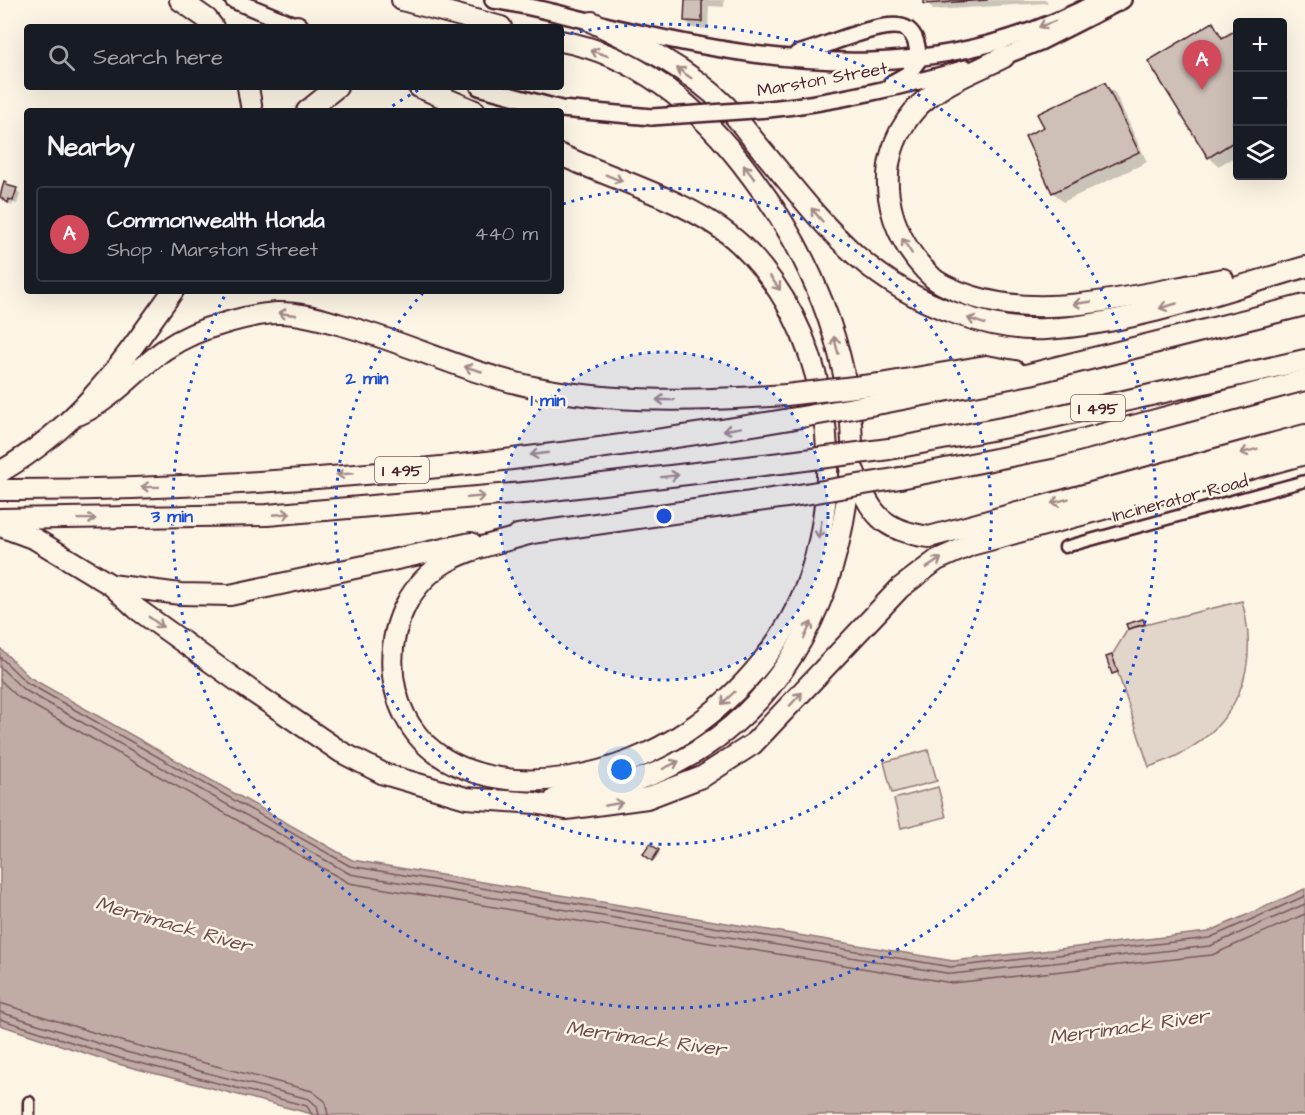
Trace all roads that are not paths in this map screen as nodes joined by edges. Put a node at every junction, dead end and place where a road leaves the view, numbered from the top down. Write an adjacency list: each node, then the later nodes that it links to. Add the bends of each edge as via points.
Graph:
1 (180, 0): 8 (highway)
2 (233, 0): 9 (main road)
3 (402, 0): 10 (highway)
4 (493, 0): 7 (main road, Marston Street)
5 (1101, 0): 14 (main road, Marston Street, one-way to 14, via 1023,34)
6 (1123, 0): 12 (main road, Marston Street)
7 (592, 22): 13 (main road, Marston Street); 26 (highway, one-way to 7, via 1106,323 1044,330 991,325 943,309 889,283 844,246 726,106 649,50)
8 (211, 24)
9 (291, 24)
10 (490, 24)
11 (564, 42): 35 (highway, one-way to 11, via 847,399 829,322 798,249 760,187 727,144 683,100 618,59)
12 (1004, 57): 15 (main road, Marston Street, via 926,80); 26 (highway, one-way to 12, via 1066,305 1026,306 975,297 935,279 905,247 889,207 889,167 898,133 916,109 945,87)
13 (774, 58): 14 (main road, Marston Street, via 886,62); 14 (main road, via 814,50 884,25 909,30 916,40)
14 (919, 59): 15 (main road, via 908,74)
15 (882, 88): 24 (main road, Marston Street, bridge, via 796,106 652,117)
16 (248, 90): 20 (highway)
17 (333, 90): 21 (highway)
18 (427, 90): 22 (highway)
19 (490, 90): 23 (main road, Marston Street, bridge)
20 (252, 108)
21 (311, 108)
22 (468, 108)
23 (557, 108)
24 (564, 109)
25 (564, 156): 41 (highway, one-way to 41, via 705,220 737,241 776,284 803,332 816,374 826,439 824,508 810,576 786,626 756,670 713,712 685,733 629,761 556,778 514,779 461,767 423,741 411,726 391,667 398,618 427,577 447,561)
26 (1305, 266)
27 (171, 294): 32 (highway, via 109,381)
28 (1305, 305): 31 (highway, I 495, via 1030,374)
29 (1305, 360): 39 (highway, I 495, one-way to 29, bridge, via 267,515 547,491 789,462 889,449 1129,401)
30 (1305, 380): 41 (highway, bridge, via 1051,448 900,478)
31 (881, 394): 32 (highway, one-way to 32, bridge, via 624,399 532,387 364,330 313,317 276,313 223,323 184,339 94,409); 38 (highway, I 495, one-way to 38, bridge, via 790,419 702,434 391,471 179,486)
32 (78, 415): 36 (highway)
33 (1305, 435): 35 (highway, one-way to 35, via 929,537 904,533 882,522 866,501)
34 (1305, 454): 44 (highway, one-way to 34, via 566,809 597,807 647,798 702,777 753,744 900,588 937,560 971,545)
35 (852, 465): 44 (highway, one-way to 35, via 623,785 675,764 721,733 757,700 802,643 825,593 841,540)
36 (0, 472)
37 (1305, 481): 42 (street, Incinerator Road)
38 (5, 490)
39 (0, 519)
40 (0, 526): 43 (highway, via 35,539)
41 (529, 534): 43 (highway, via 453,546 230,594 180,594)
42 (1065, 547)
43 (111, 585): 44 (highway, one-way to 44, via 137,609 250,690 364,764 410,783 466,798)
44 (535, 803)
45 (28, 1102): 46 (street)
46 (29, 1115)

